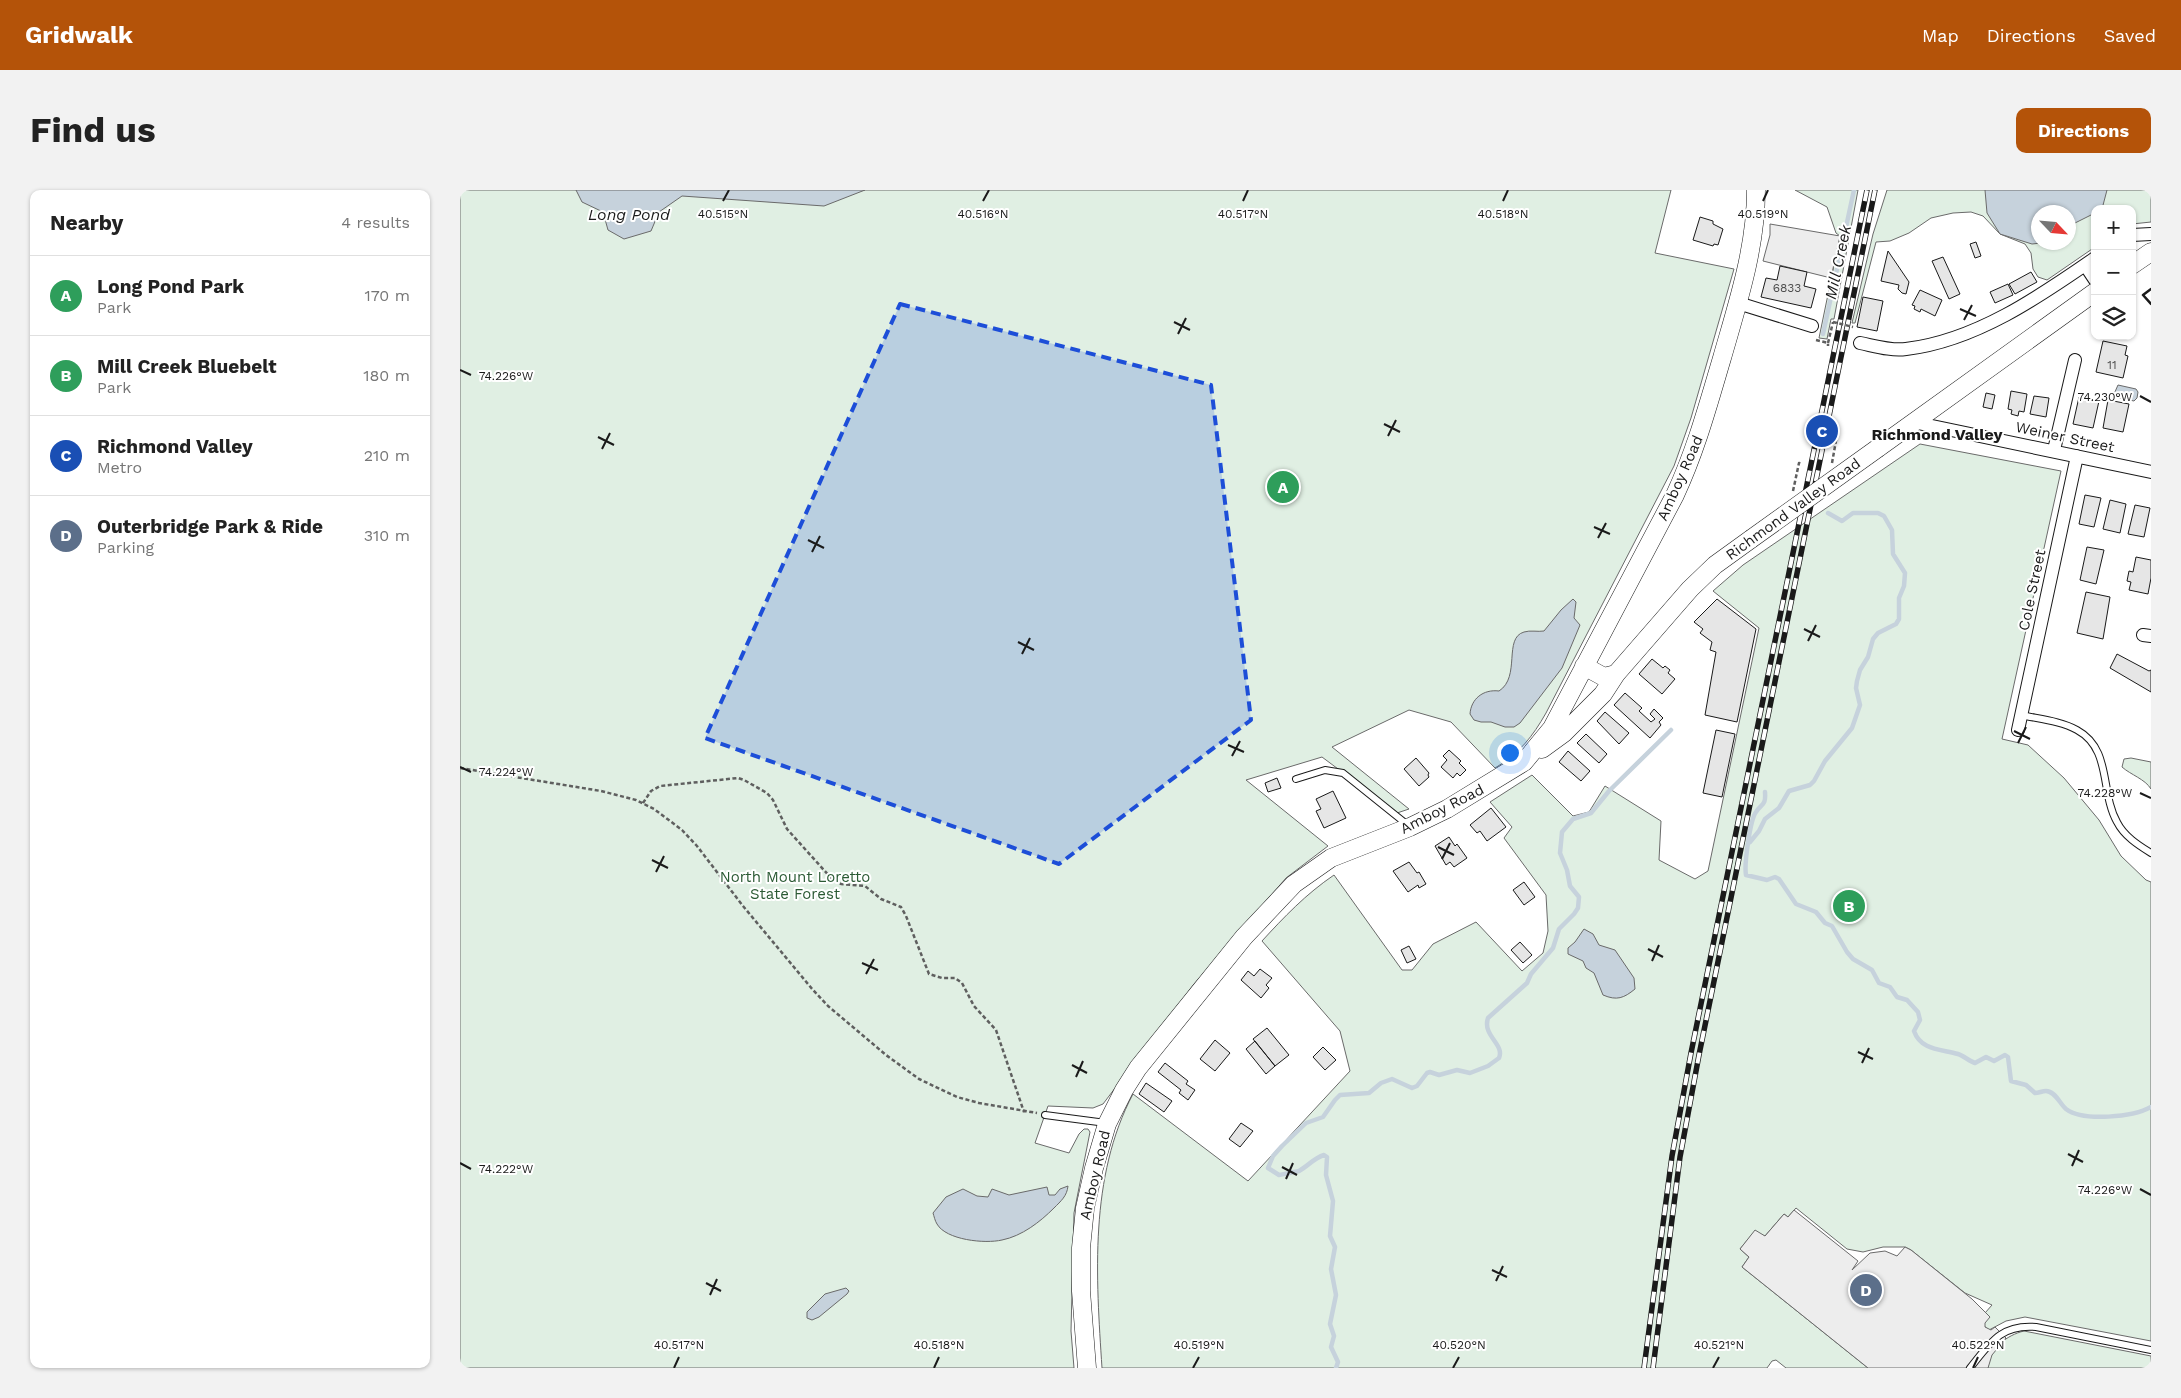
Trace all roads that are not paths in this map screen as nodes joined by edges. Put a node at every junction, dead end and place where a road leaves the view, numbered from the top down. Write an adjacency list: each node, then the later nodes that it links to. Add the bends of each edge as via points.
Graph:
1 (1756, 190): 8 (main road, Amboy Road, via 1752,249)
2 (2151, 234): 3 (street)
3 (2136, 235)
4 (2151, 252): 6 (main road)
5 (2090, 261): 10 (street, via 2009,312 1957,337 1904,349)
6 (2136, 262)
7 (2091, 295): 12 (main road, Richmond Valley Road)
8 (1738, 303): 9 (street); 16 (main road, Amboy Road, via 1689,465)
9 (1812, 326)
10 (1860, 343)
11 (2075, 360): 13 (street)
12 (1913, 422): 13 (street, Weiner Street); 17 (main road, Richmond Valley Road, bridge, via 1715,565)
13 (2054, 450): 14 (street, Weiner Street)
14 (2077, 456): 15 (street, Weiner Street); 18 (street, Cole Street)
15 (2151, 472)
16 (1584, 666): 17 (main road, via 1604,677); 20 (main road, Amboy Road, via 1552,728)
17 (1616, 674): 20 (main road, Richmond Valley Road, via 1603,694 1564,733)
18 (2021, 715): 19 (street, Cole Street); 23 (lane, via 2064,724 2088,738 2101,758 2117,823 2126,835)
19 (2018, 730)
20 (1524, 762): 22 (main road, Amboy Road, via 1462,801)
21 (1296, 779): 22 (lane, via 1326,770 1343,773)
22 (1410, 827): 25 (main road, Amboy Road, via 1331,858 1277,900 1152,1049 1124,1090)
23 (2151, 853)
24 (1045, 1114): 25 (lane)
25 (1107, 1124): 27 (main road, Amboy Road, via 1085,1208 1081,1248)
26 (2151, 1350): 28 (lane, via 2036,1327 2018,1327 1997,1337)
27 (1087, 1368)
28 (1970, 1368)

